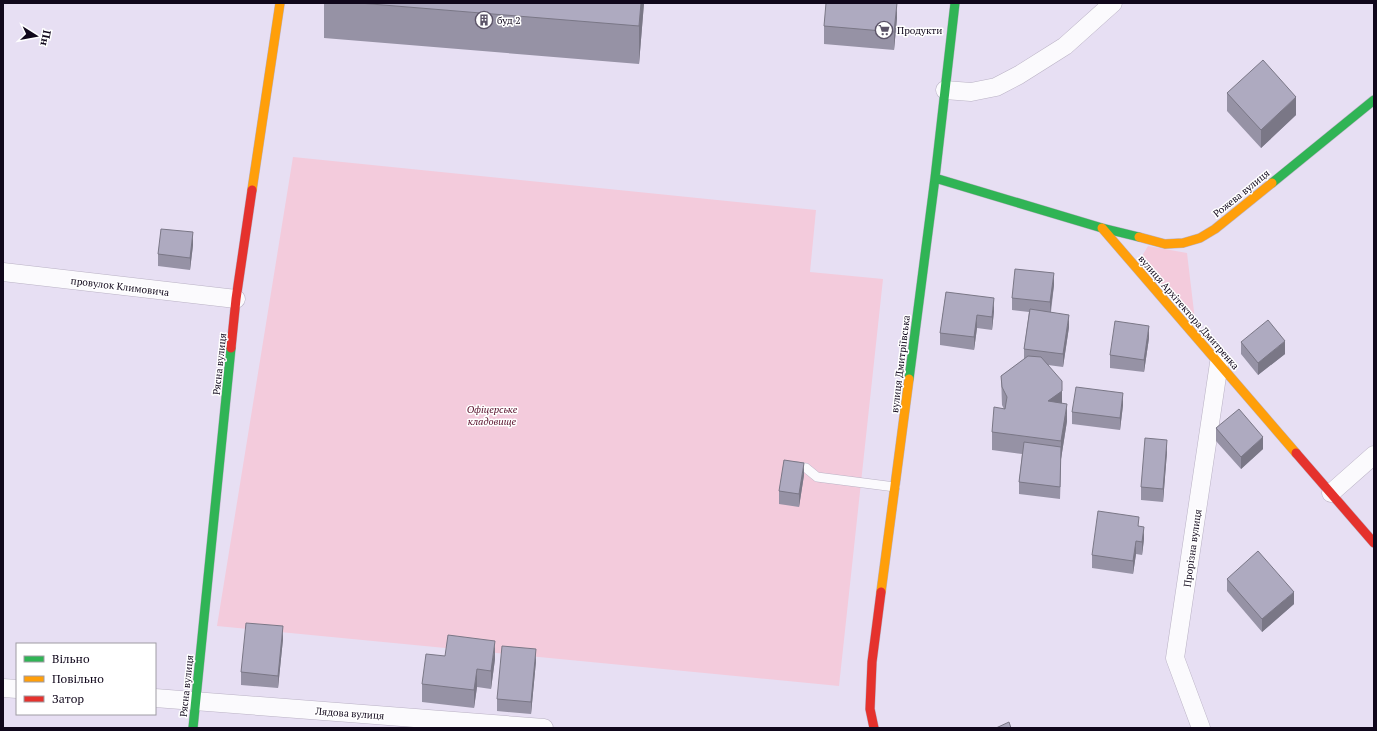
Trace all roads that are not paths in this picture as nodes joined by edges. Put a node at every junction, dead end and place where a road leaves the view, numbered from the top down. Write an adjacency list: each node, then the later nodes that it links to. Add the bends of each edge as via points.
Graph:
1 (280, 3): 9 (street, Рясна вулиця)
2 (955, 3): 4 (street, вулиця Дмитріївська)
3 (1113, 3): 4 (street, via 1064,46 996,87 971,92)
4 (945, 90): 6 (street, вулиця Дмитріївська)
5 (1374, 100): 7 (street, Рожева вулиця, via 1215,229 1200,238 1183,243 1165,244)
6 (936, 178): 7 (street); 13 (street, вулиця Дмитріївська)
7 (1102, 228): 10 (street, вулиця Архітектора Дмитренка)
8 (3, 272): 9 (street, провулок Климовича)
9 (236, 299): 19 (street, Рясна вулиця)
10 (1219, 363): 14 (street, вулиця Архітектора Дмитренка); 23 (street, Прорізна вулиця, via 1175,658)
11 (1374, 455): 14 (street)
12 (783, 465): 13 (lane, via 806,468 818,477)
13 (895, 487): 22 (street, вулиця Дмитріївська, via 872,662 870,709)
14 (1331, 493): 15 (street, вулиця Архітектора Дмитренка)
15 (1374, 543)
16 (3, 688): 17 (street)
17 (16, 689)
18 (156, 698): 19 (street, Лядова вулиця)
19 (195, 701): 20 (street, Рясна вулиця); 21 (street, Лядова вулиця)
20 (192, 728)
21 (544, 728)
22 (874, 728)
23 (1201, 728)

